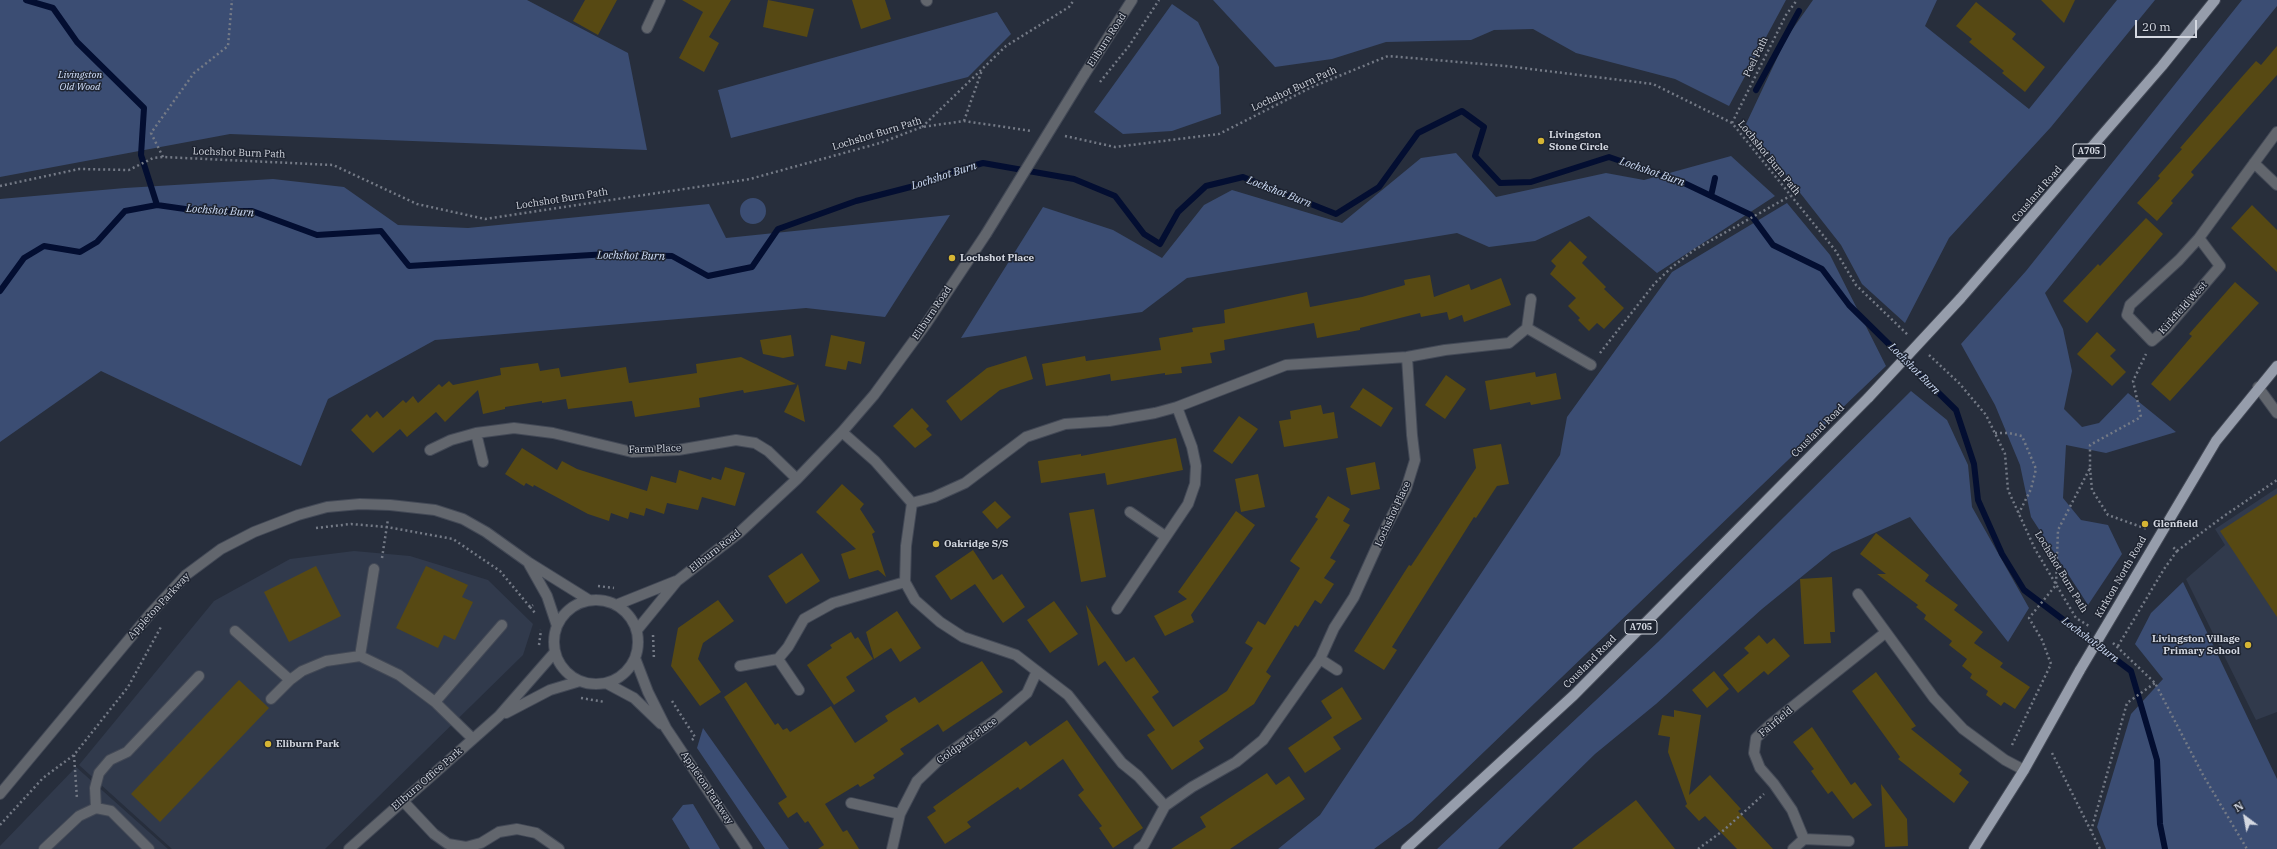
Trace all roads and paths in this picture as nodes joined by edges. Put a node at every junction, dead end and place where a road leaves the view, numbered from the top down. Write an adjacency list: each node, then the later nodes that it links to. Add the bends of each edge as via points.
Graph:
1 (232, 0): 17 (path, via 228,46 194,73 151,133)
2 (660, 0): 8 (street)
3 (1074, 0): 9 (path, via 1069,7 1006,46)
4 (1132, 0): 34 (street, Eliburn Road, bridge, via 986,234 926,324 874,395)
5 (1159, 0): 10 (path, via 1129,46)
6 (1796, 0): 12 (path, Peel Path, via 1786,14)
7 (2215, 0): 119 (main road, Cousland Road / A705, bridge, via 2141,90 1960,299 1869,397 1574,695)
8 (647, 28)
9 (982, 70): 11 (path); 13 (path)
10 (1100, 82)
11 (964, 122): 13 (path, Lochshot Burn Path); 14 (path, Lochshot Burn Path)
12 (1732, 123): 16 (path, Lochshot Burn Path, via 1653,84 1506,66 1388,56 1312,86 1219,134 1115,147); 21 (path, Lochshot Burn Path)
13 (922, 127): 17 (path, Lochshot Burn Path, via 880,143 750,179 485,219 417,204 333,165)
14 (1035, 132)
15 (2277, 132): 18 (street, Kirkfield West)
16 (1058, 135)
17 (163, 157): 20 (path, Lochshot Burn Path, via 153,158 129,170 79,169)
18 (2254, 163): 19 (street); 22 (street, Kirkfield West)
19 (2277, 185)
20 (0, 186)
21 (1790, 196): 25 (path, Lochshot Burn Path, via 1835,250 1856,285); 29 (path, via 1694,250 1655,283)
22 (2199, 238): 26 (street, Kirkfield West, via 2220,266 2166,329); 26 (street, Kirkfield West, via 2130,305 2126,315)
23 (1531, 299): 24 (street)
24 (1527, 328): 28 (street, via 1509,343); 29 (street)
25 (1913, 340)
26 (2152, 341): 39 (path, via 2133,381 2141,417 2090,445)
27 (1924, 351): 36 (path, Lochshot Burn Path, via 1959,384 1986,415)
28 (1407, 357): 32 (street, via 1286,365); 77 (street, Lochshot Place, via 1416,460 1406,489)
29 (1591, 365)
30 (2277, 366): 31 (main road, Kirkton North Road)
31 (2258, 387): 33 (street); 48 (main road, Kirkton North Road, via 2216,441)
32 (1177, 407): 42 (street, via 1108,421 1066,424 1026,437 964,483 934,497); 49 (street, via 1192,447 1196,466 1195,484 1188,504)
33 (2277, 413)
34 (842, 432): 40 (street, Eliburn Road); 42 (street, via 875,461)
35 (476, 433): 37 (street, Farm Place, via 451,440); 38 (street); 40 (street, Farm Place, via 514,428 545,432 632,452 678,450 736,440 755,443 768,451)
36 (1995, 433): 45 (path, Lochshot Burn Path, via 2005,454 2008,490); 45 (path, via 2022,436 2036,469 2031,489)
37 (430, 450)
38 (482, 462)
39 (2090, 468): 48 (path, via 2092,490 2108,515); 55 (path, via 2058,530)
40 (797, 479): 53 (street, Eliburn Road, via 739,533)
41 (2277, 480): 50 (path)
42 (912, 503): 54 (street, via 906,546)
43 (390, 505): 46 (path); 51 (street, Appleton Parkway, via 435,510 463,519); 100 (street, Appleton Parkway, via 327,507 298,515 221,549 198,566 186,575 150,614)
44 (1130, 512): 49 (street)
45 (2018, 513): 55 (path, Lochshot Burn Path)
46 (386, 527): 47 (path, via 351,524); 52 (path, via 382,559); 59 (path, via 453,539 500,571 530,607)
47 (313, 528)
48 (2160, 533): 50 (path); 93 (main road, Kirkton North Road, bridge)
49 (1165, 536): 62 (street)
50 (2177, 551): 72 (path)
51 (528, 562): 59 (street, Appleton Parkway); 60 (street, Appleton Parkway)
52 (374, 569): 74 (street)
53 (678, 581): 61 (street, Eliburn Road); 66 (street, Eliburn Road)
54 (905, 582): 76 (street, via 833,603 804,619); 81 (street, via 915,600 940,622 963,637 1016,655)
55 (2056, 584): 68 (path, Lochshot Burn Path, via 2076,618); 97 (path, via 2029,618 2042,640 2051,664)
56 (595, 585): 57 (path)
57 (619, 588)
58 (1858, 594): 70 (street)
59 (547, 596): 65 (street, Appleton Parkway)
60 (588, 600): 61 (street, Appleton Parkway, via 606,601); 65 (street, via 574,606)
61 (616, 605): 66 (street, Appleton Parkway, via 629,615)
62 (1117, 609)
63 (164, 622): 96 (path, via 128,686)
64 (502, 625): 90 (street)
65 (557, 626): 73 (street, Appleton Parkway, via 554,639)
66 (637, 630): 75 (street, Appleton Parkway, via 638,649)
67 (657, 630): 79 (path, via 653,636)
68 (2094, 630)
69 (235, 631): 83 (street)
70 (1885, 634): 97 (street, via 1934,698 1963,729); 99 (street, Fairfield, via 1770,724 1756,738 1754,753 1760,768)
71 (2112, 642): 72 (path)
72 (2118, 646): 86 (path)
73 (556, 652): 84 (street, Appleton Parkway, via 560,664); 91 (street, Eliburn Office Park)
74 (360, 656): 83 (street, via 326,661 302,671); 90 (street, via 399,675)
75 (635, 658): 85 (street, Appleton Parkway, via 624,674); 92 (street, Appleton Parkway)
76 (778, 659): 78 (street); 87 (street)
77 (1320, 659): 80 (street); 103 (street, Lochshot Place, via 1263,740 1236,762)
78 (740, 666)
79 (656, 667)
80 (1337, 670)
81 (1037, 671): 103 (street, via 1068,695 1122,763 1138,776); 105 (street, Goldpark Place, via 1027,693 994,721 938,760 917,781)
82 (199, 676): 104 (street, via 127,752 110,760 99,773 95,788)
83 (290, 680): 88 (street)
84 (580, 681): 85 (street, Appleton Parkway); 91 (street, Eliburn Office Park, via 550,690)
85 (606, 683): 92 (street, Appleton Parkway, via 634,698)
86 (2155, 683): 108 (path, via 2127,703); 124 (path, via 2203,775)
87 (799, 690)
88 (271, 698)
89 (670, 698): 95 (path, via 695,737)
90 (435, 702): 94 (street)
91 (499, 716): 94 (street, Eliburn Office Park)
92 (666, 728): 95 (street, Appleton Parkway)
93 (2044, 736): 98 (main road, Kirkton North Road); 108 (path)
94 (473, 739): 101 (street, Eliburn Office Park)
95 (680, 748): 116 (street, Appleton Parkway)
96 (74, 755): 106 (path); 107 (path, via 43,778)
97 (2005, 760): 98 (street)
98 (2024, 770): 122 (main road, Kirkton North Road)
99 (1774, 784): 109 (street, Fairfield, via 1792,810); 120 (path, via 1724,830)
100 (0, 794)
101 (403, 800): 111 (street, Eliburn Office Park); 112 (street, via 434,834 448,844)
102 (851, 803): 105 (street)
103 (1165, 806): 118 (street, via 1144,845)
104 (96, 808): 106 (street); 114 (street, via 111,811)
105 (900, 814): 117 (street, Goldpark Place)
106 (79, 816): 113 (street)
107 (0, 825)
108 (2091, 831): 123 (path)
109 (1804, 839): 110 (street); 121 (street)
110 (1848, 841)
111 (352, 846)
112 (466, 848): 115 (street, via 481,843 499,832 517,829 536,833)
113 (44, 849)
114 (149, 849)
115 (559, 849)
116 (747, 849)
117 (892, 849)
118 (1139, 849)
119 (1406, 849)
120 (1698, 849)
121 (1793, 849)
122 (1974, 849)
123 (2100, 849)
124 (2247, 849)

